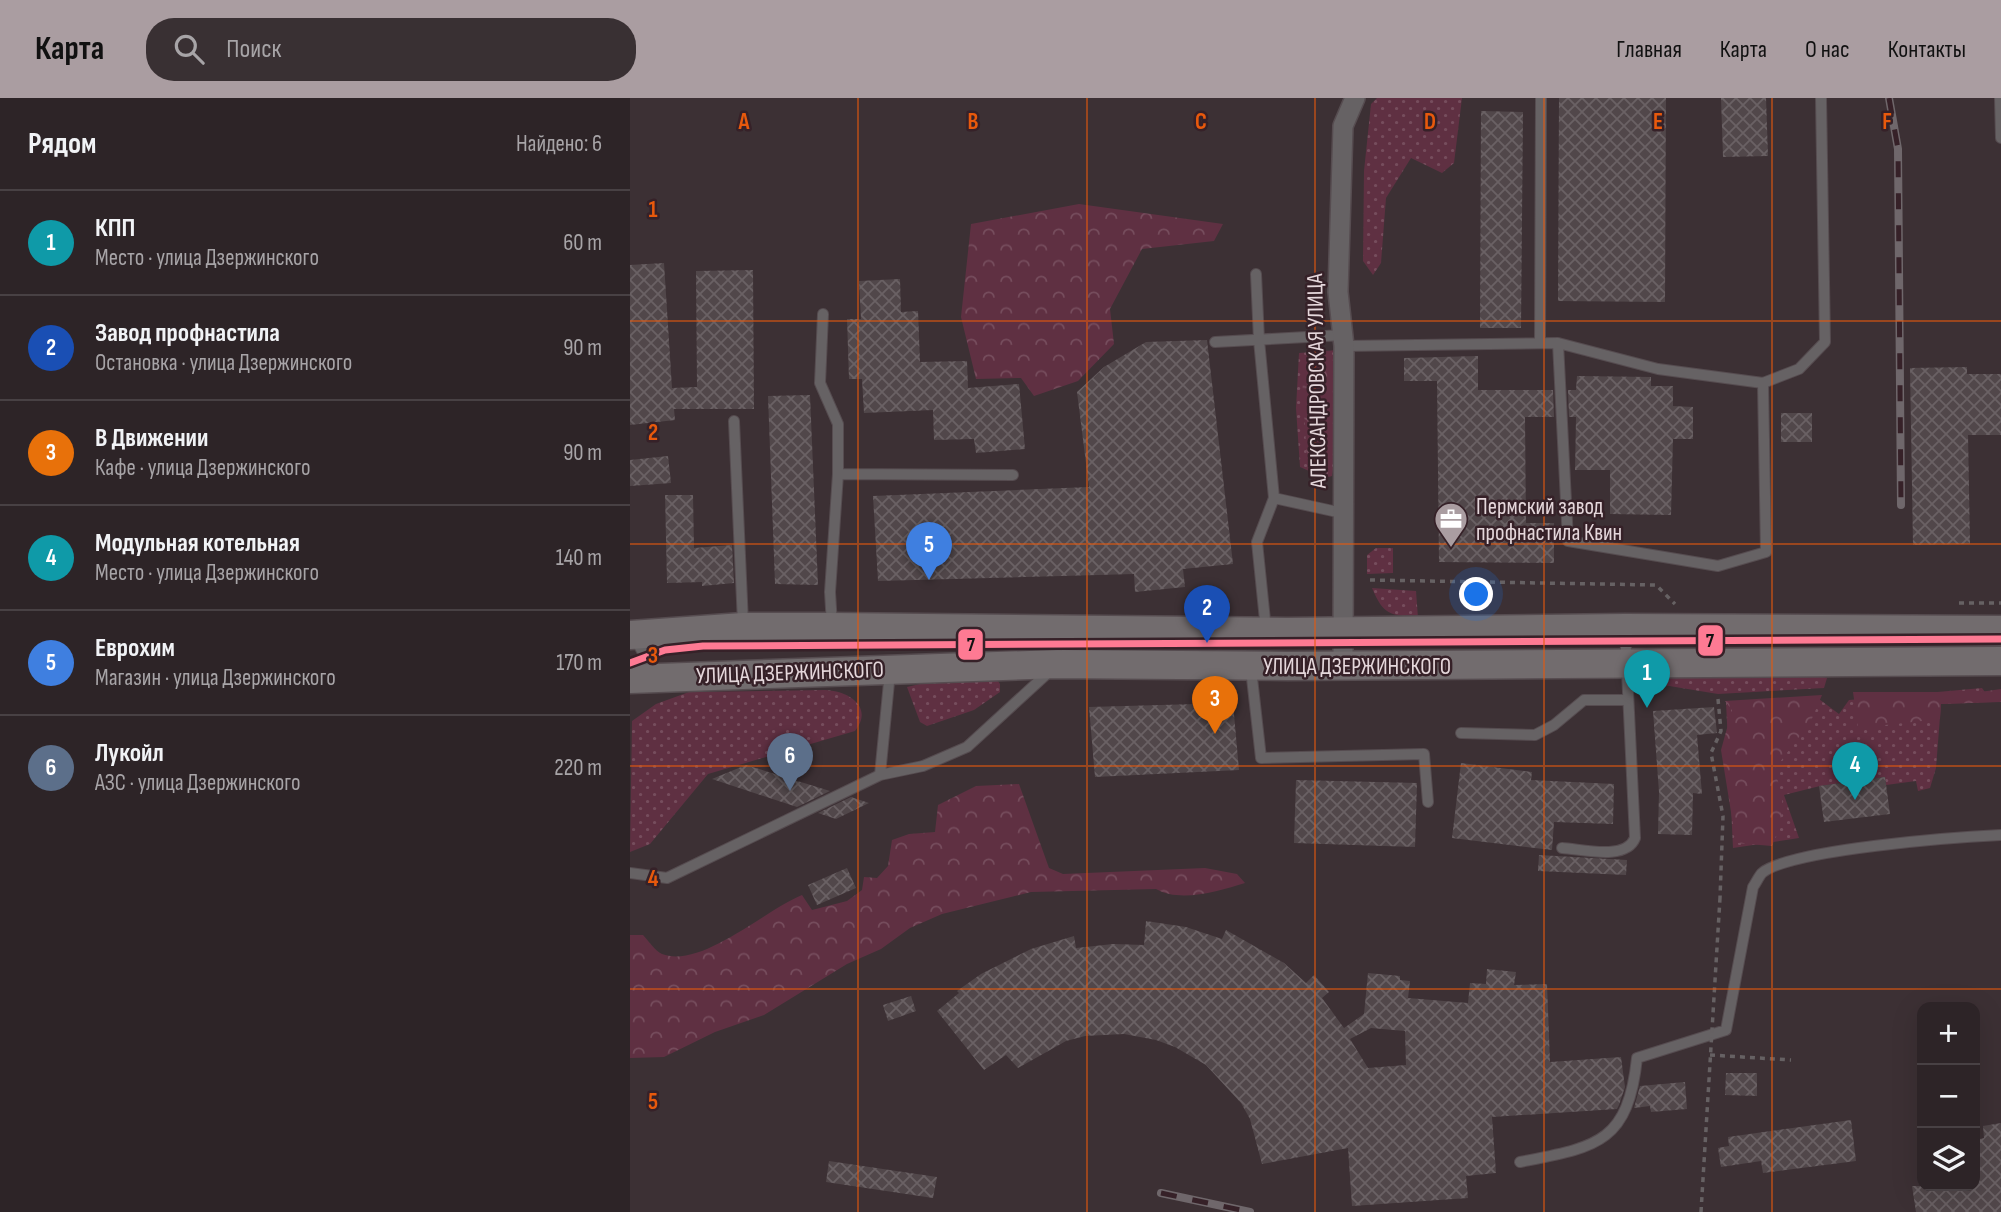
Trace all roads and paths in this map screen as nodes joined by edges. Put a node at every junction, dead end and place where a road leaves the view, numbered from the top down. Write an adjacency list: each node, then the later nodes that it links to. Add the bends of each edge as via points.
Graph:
1 (1355, 98): 9 (street, АЛЕКСАНДРОВСКАЯ УЛИЦА, via 1343,126 1338,292)
2 (1541, 98): 11 (lane)
3 (1821, 98): 13 (lane, via 1825,341 1799,369)
4 (2000, 98): 5 (lane)
5 (2001, 138)
6 (1256, 274): 8 (lane)
7 (823, 314): 15 (lane, via 820,383 838,424)
8 (1258, 340): 9 (lane); 10 (lane); 17 (lane)
9 (1343, 341): 11 (lane); 18 (street, АЛЕКСАНДРОВСКАЯ УЛИЦА)
10 (1215, 342)
11 (1540, 343): 12 (lane)
12 (1558, 343): 13 (lane, via 1658,369); 13 (lane, via 1568,541 1718,566 1766,552)
13 (1763, 383)
14 (734, 421): 21 (lane)
15 (838, 474): 16 (lane); 22 (lane)
16 (1013, 475)
17 (1274, 498): 18 (lane); 25 (lane, via 1256,542)
18 (1342, 513): 26 (street, АЛЕКСАНДРОВСКАЯ УЛИЦА)
19 (1370, 580): 20 (path, via 1656,585)
20 (1674, 604)
21 (743, 627): 22 (main road, УЛИЦА ДЗЕРЖИНСКОГО); 27 (main road, УЛИЦА ДЗЕРЖИНСКОГО)
22 (832, 627): 25 (main road, УЛИЦА ДЗЕРЖИНСКОГО)
23 (1625, 628): 24 (main road, УЛИЦА ДЗЕРЖИНСКОГО); 26 (main road, УЛИЦА ДЗЕРЖИНСКОГО); 30 (lane)
24 (2001, 630)
25 (1266, 631): 26 (main road, УЛИЦА ДЗЕРЖИНСКОГО)
26 (1341, 632): 32 (street, АЛЕКСАНДРОВСКАЯ УЛИЦА)
27 (631, 635): 34 (lane, via 645,656)
28 (2001, 661): 30 (main road, УЛИЦА ДЗЕРЖИНСКОГО)
29 (1057, 664): 31 (main road, УЛИЦА ДЗЕРЖИНСКОГО); 33 (main road, УЛИЦА ДЗЕРЖИНСКОГО); 38 (lane, via 967,747 923,766)
30 (1627, 665): 32 (main road, УЛИЦА ДЗЕРЖИНСКОГО); 36 (lane)
31 (1250, 666): 32 (main road, УЛИЦА ДЗЕРЖИНСКОГО); 39 (lane, via 1261,758 1424,754)
32 (1343, 666)
33 (890, 668): 34 (main road, УЛИЦА ДЗЕРЖИНСКОГО); 38 (lane)
34 (635, 681)
35 (1718, 699): 43 (path, bridge, via 1721,732 1712,753 1723,816)
36 (1628, 700): 37 (lane, via 1584,700 1535,735); 41 (lane, via 1636,826 1633,844 1621,852)
37 (1461, 733)
38 (880, 775): 42 (lane, via 667,878)
39 (1428, 802)
40 (2001, 835): 45 (lane, via 1932,838 1796,860 1763,873 1753,887 1726,1030 1637,1059 1625,1117 1609,1133 1575,1151)
41 (1562, 848)
42 (630, 873)
43 (1710, 1055): 44 (path); 46 (path, bridge)
44 (1791, 1060)
45 (1520, 1162)
46 (1701, 1212)

